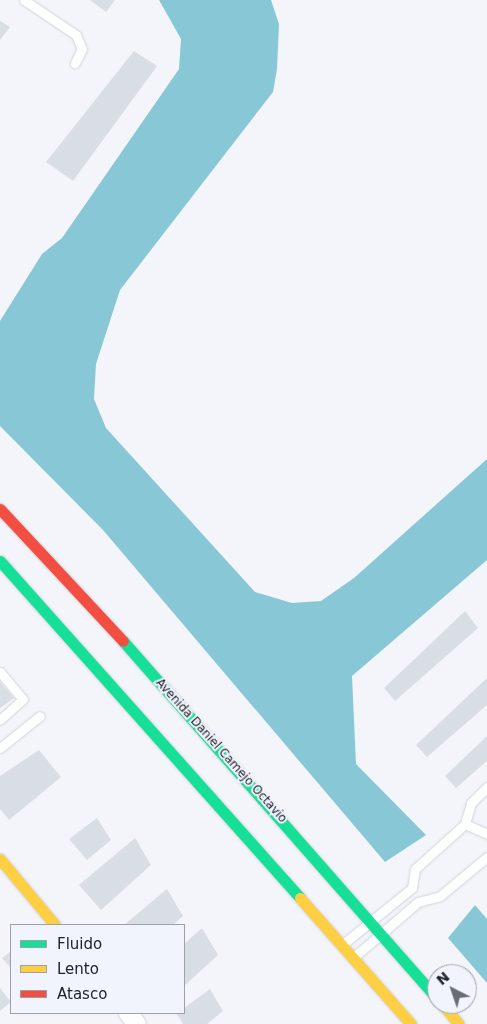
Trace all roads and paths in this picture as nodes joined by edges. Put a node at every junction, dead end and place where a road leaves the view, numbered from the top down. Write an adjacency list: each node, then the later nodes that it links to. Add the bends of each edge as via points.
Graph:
1 (24, 0): 2 (lane, via 76,35 82,49)
2 (75, 62)
3 (0, 509): 16 (street, Avenida Daniel Camejo Octavio, via 200,726)
4 (0, 561): 5 (street)
5 (6, 573): 19 (street)
6 (0, 672): 8 (lane, via 23,699)
7 (40, 716): 9 (lane)
8 (0, 720)
9 (0, 748)
10 (487, 787): 11 (lane, via 471,803)
11 (466, 824): 12 (lane); 16 (lane, via 415,869 412,888)
12 (487, 834)
13 (487, 857): 18 (lane, via 440,896 418,902)
14 (0, 859): 15 (street)
15 (6, 879): 17 (street)
16 (370, 922): 18 (street, Avenida Daniel Camejo Octavio); 19 (lane)
17 (54, 924)
18 (382, 935): 20 (lane); 21 (street, Avenida Daniel Camejo Octavio)
19 (342, 945): 20 (street)
20 (354, 958): 25 (street)
21 (427, 987)
22 (129, 1014): 24 (street)
23 (450, 1014): 26 (street)
24 (137, 1024)
25 (411, 1024)
26 (459, 1024)

